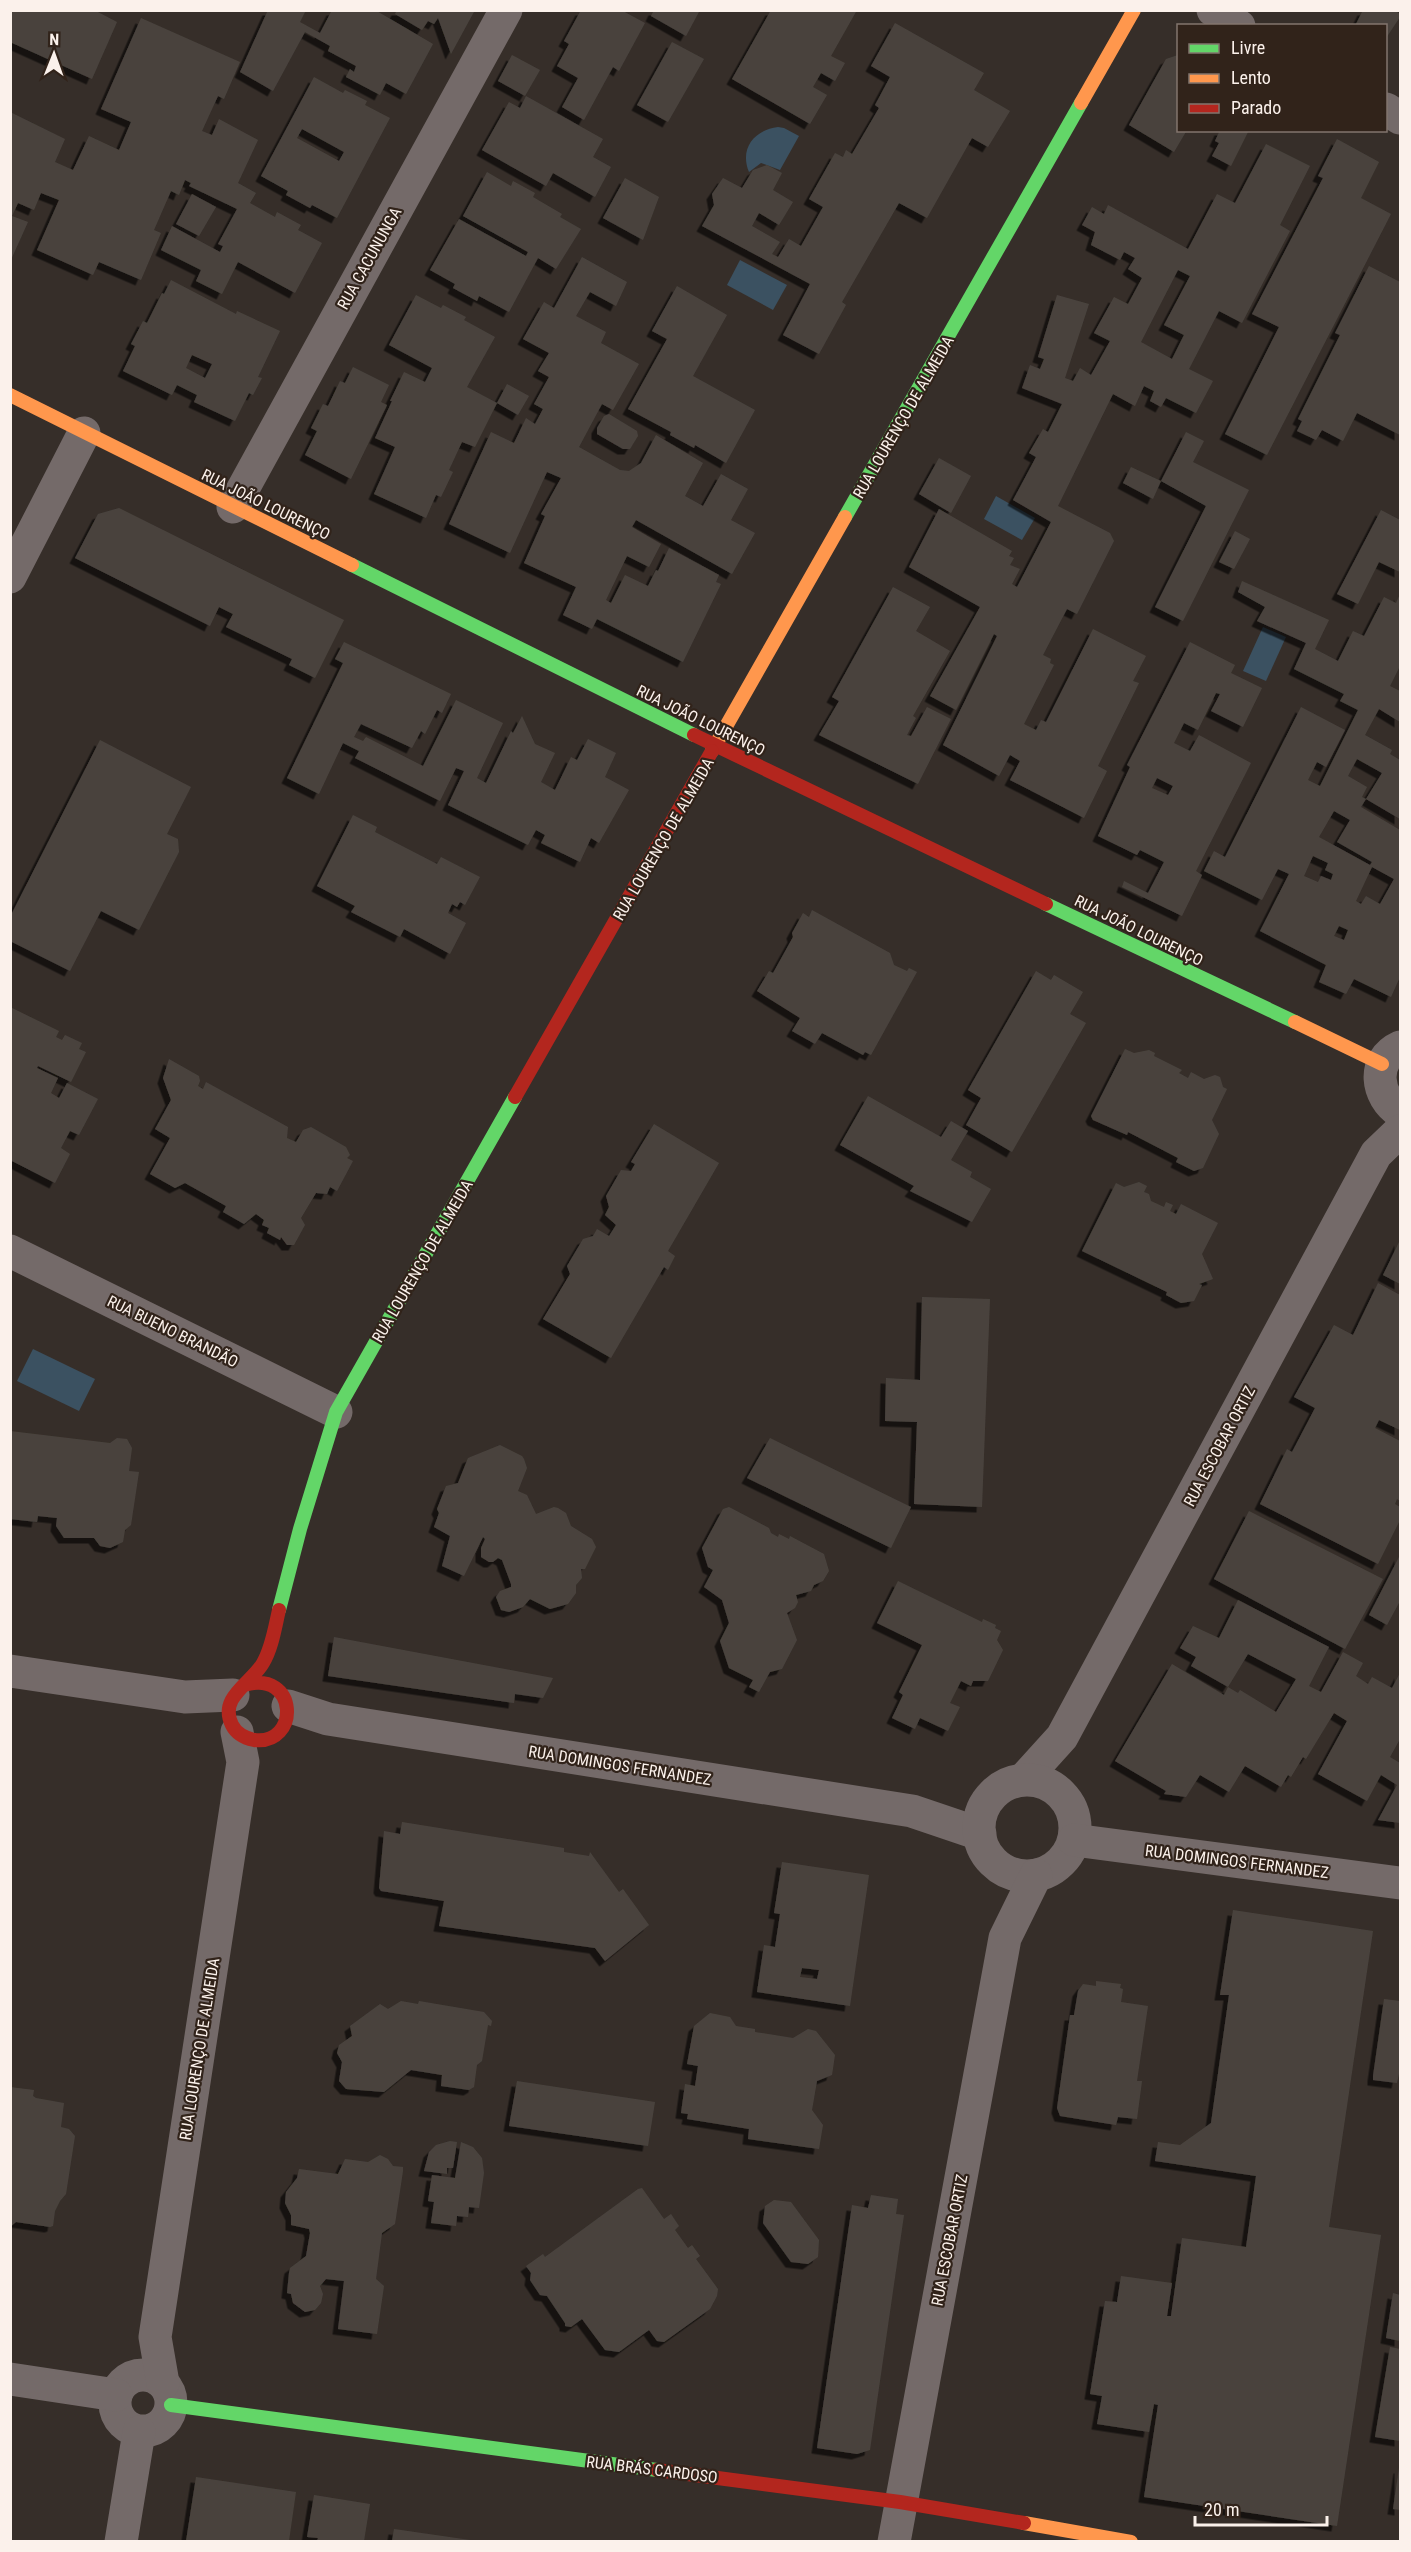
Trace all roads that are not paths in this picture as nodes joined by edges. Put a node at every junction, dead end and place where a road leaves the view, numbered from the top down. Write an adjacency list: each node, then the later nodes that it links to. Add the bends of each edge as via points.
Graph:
1 (506, 10): 9 (street, RUA CACUNUNGA)
2 (1134, 10): 11 (street, RUA LOURENÇO DE ALMEIDA)
3 (1213, 10): 4 (street)
4 (1236, 24)
5 (1387, 110): 6 (street)
6 (1401, 118)
7 (10, 395): 8 (street, RUA JOÃO LOURENÇO)
8 (84, 433): 9 (street, RUA JOÃO LOURENÇO); 10 (street)
9 (233, 507): 11 (street, RUA JOÃO LOURENÇO)
10 (10, 577)
11 (717, 746): 12 (street, RUA JOÃO LOURENÇO); 16 (street, RUA LOURENÇO DE ALMEIDA)
12 (1392, 1080): 14 (street, RUA ESCOBAR ORTIZ)
13 (1401, 1131): 14 (street, RUA ESCOBAR ORTIZ)
14 (1376, 1154): 19 (street, RUA ESCOBAR ORTIZ)
15 (10, 1251): 16 (street, RUA BUENO BRANDÃO)
16 (336, 1412): 18 (street, RUA LOURENÇO DE ALMEIDA, via 309,1496)
17 (10, 1671): 18 (street, RUA DOMINGOS FERNANDEZ)
18 (256, 1711): 22 (street, RUA DOMINGOS FERNANDEZ); 28 (street, RUA LOURENÇO DE ALMEIDA)
19 (1062, 1737): 20 (street, RUA ESCOBAR ORTIZ); 21 (street, RUA ESCOBAR ORTIZ)
20 (1024, 1779): 21 (street); 22 (street, via 1000,1788)
21 (1057, 1789): 23 (street, via 1072,1810)
22 (981, 1820): 24 (street, via 987,1857)
23 (1074, 1840): 25 (street, via 1058,1866); 26 (street, RUA DOMINGOS FERNANDEZ)
24 (996, 1867): 25 (street); 27 (street, RUA ESCOBAR ORTIZ)
25 (1036, 1875): 27 (street, RUA ESCOBAR ORTIZ)
26 (1401, 1883)
27 (1005, 1938): 33 (street, RUA ESCOBAR ORTIZ)
28 (155, 2337): 30 (street, RUA LOURENÇO DE ALMEIDA); 31 (street, RUA LOURENÇO DE ALMEIDA)
29 (10, 2379): 30 (street)
30 (121, 2388): 31 (street, via 138,2376 151,2376); 32 (street, via 116,2411 124,2424)
31 (167, 2394): 32 (street, via 166,2420 154,2430); 33 (street, RUA BRÁS CARDOSO)
32 (139, 2432): 34 (street)
33 (900, 2502): 35 (street, RUA ESCOBAR ORTIZ); 36 (street, RUA BRÁS CARDOSO)
34 (121, 2541)
35 (894, 2541)
36 (1131, 2541)

